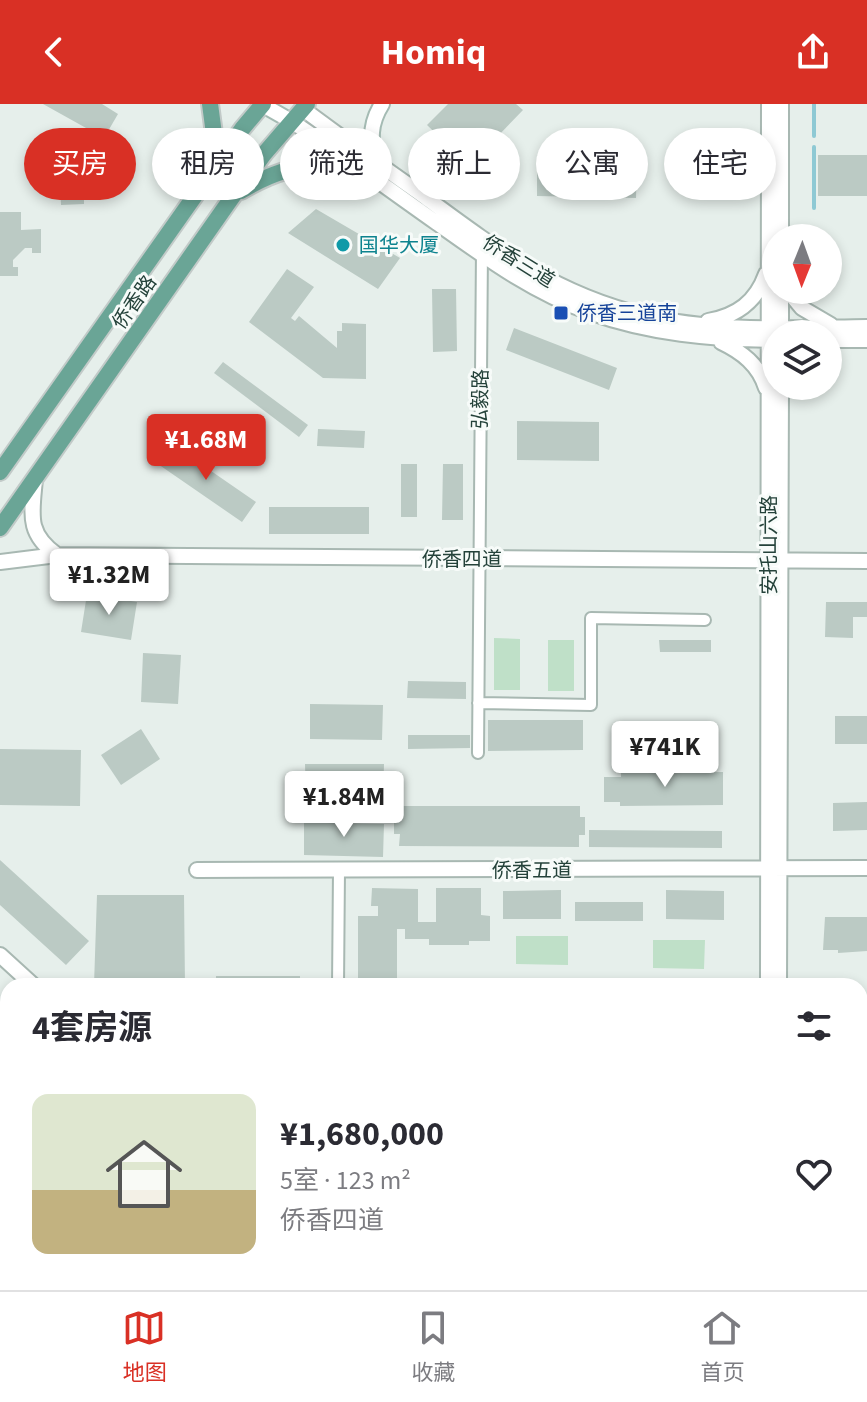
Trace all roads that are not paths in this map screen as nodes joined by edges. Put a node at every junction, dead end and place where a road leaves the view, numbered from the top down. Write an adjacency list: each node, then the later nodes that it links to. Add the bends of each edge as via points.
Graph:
1 (210, 104): 7 (main road)
2 (262, 104): 6 (street, 侨香三道); 8 (main road, 侨香路)
3 (382, 104): 10 (street)
4 (769, 104): 16 (street, 安托山六路)
5 (781, 104): 17 (street)
6 (300, 110): 9 (street, 侨香三道); 11 (main road, 侨香路)
7 (213, 128)
8 (243, 128)
9 (322, 128)
10 (373, 128)
11 (264, 156)
12 (392, 180): 18 (street, 侨香三道)
13 (392, 183): 19 (street, 侨香三道)
14 (193, 200): 34 (main road, 侨香路)
15 (230, 200): 35 (main road, 侨香路)
16 (769, 224)
17 (781, 224)
18 (482, 239): 19 (street, 弘毅路); 22 (street, 侨香三道, via 585,298)
19 (482, 255): 28 (street, 侨香三道, via 531,286 590,313); 38 (street, 弘毅路)
20 (762, 284): 22 (street, via 741,310 713,321)
21 (797, 304): 25 (street, via 829,325)
22 (686, 323): 26 (street, 侨香三道)
23 (867, 327): 25 (street, 侨香三道)
24 (842, 328): 25 (street, 侨香三道)
25 (847, 328)
26 (762, 332)
27 (762, 335): 28 (street, 侨香三道)
28 (705, 338): 33 (street, via 729,345 754,364)
29 (867, 340): 30 (street)
30 (842, 341)
31 (770, 400): 33 (street, 安托山六路)
32 (781, 400): 39 (street, 安托山六路)
33 (769, 407): 39 (street, 安托山六路)
34 (0, 472)
35 (35, 479): 36 (main road, 侨香路); 37 (street, via 35,532)
36 (0, 528)
37 (57, 555): 38 (street, 侨香四道); 41 (street, 侨香四道)
38 (477, 560): 39 (street, 侨香四道); 43 (street, 弘毅路)
39 (775, 561): 40 (street, 侨香四道); 46 (street, 安托山六路)
40 (867, 561)
41 (0, 562)
42 (705, 620): 43 (street, via 591,618 591,705)
43 (478, 703): 44 (street, 弘毅路)
44 (478, 753)
45 (867, 868): 46 (street, 侨香五道)
46 (774, 869): 48 (street, 侨香五道); 52 (street, 安托山六路); 53 (street, 安托山六路)
47 (197, 870): 48 (street, 侨香五道)
48 (339, 870): 51 (street)
49 (0, 955): 50 (street)
50 (25, 978)
51 (338, 978)
52 (768, 978)
53 (779, 978)

